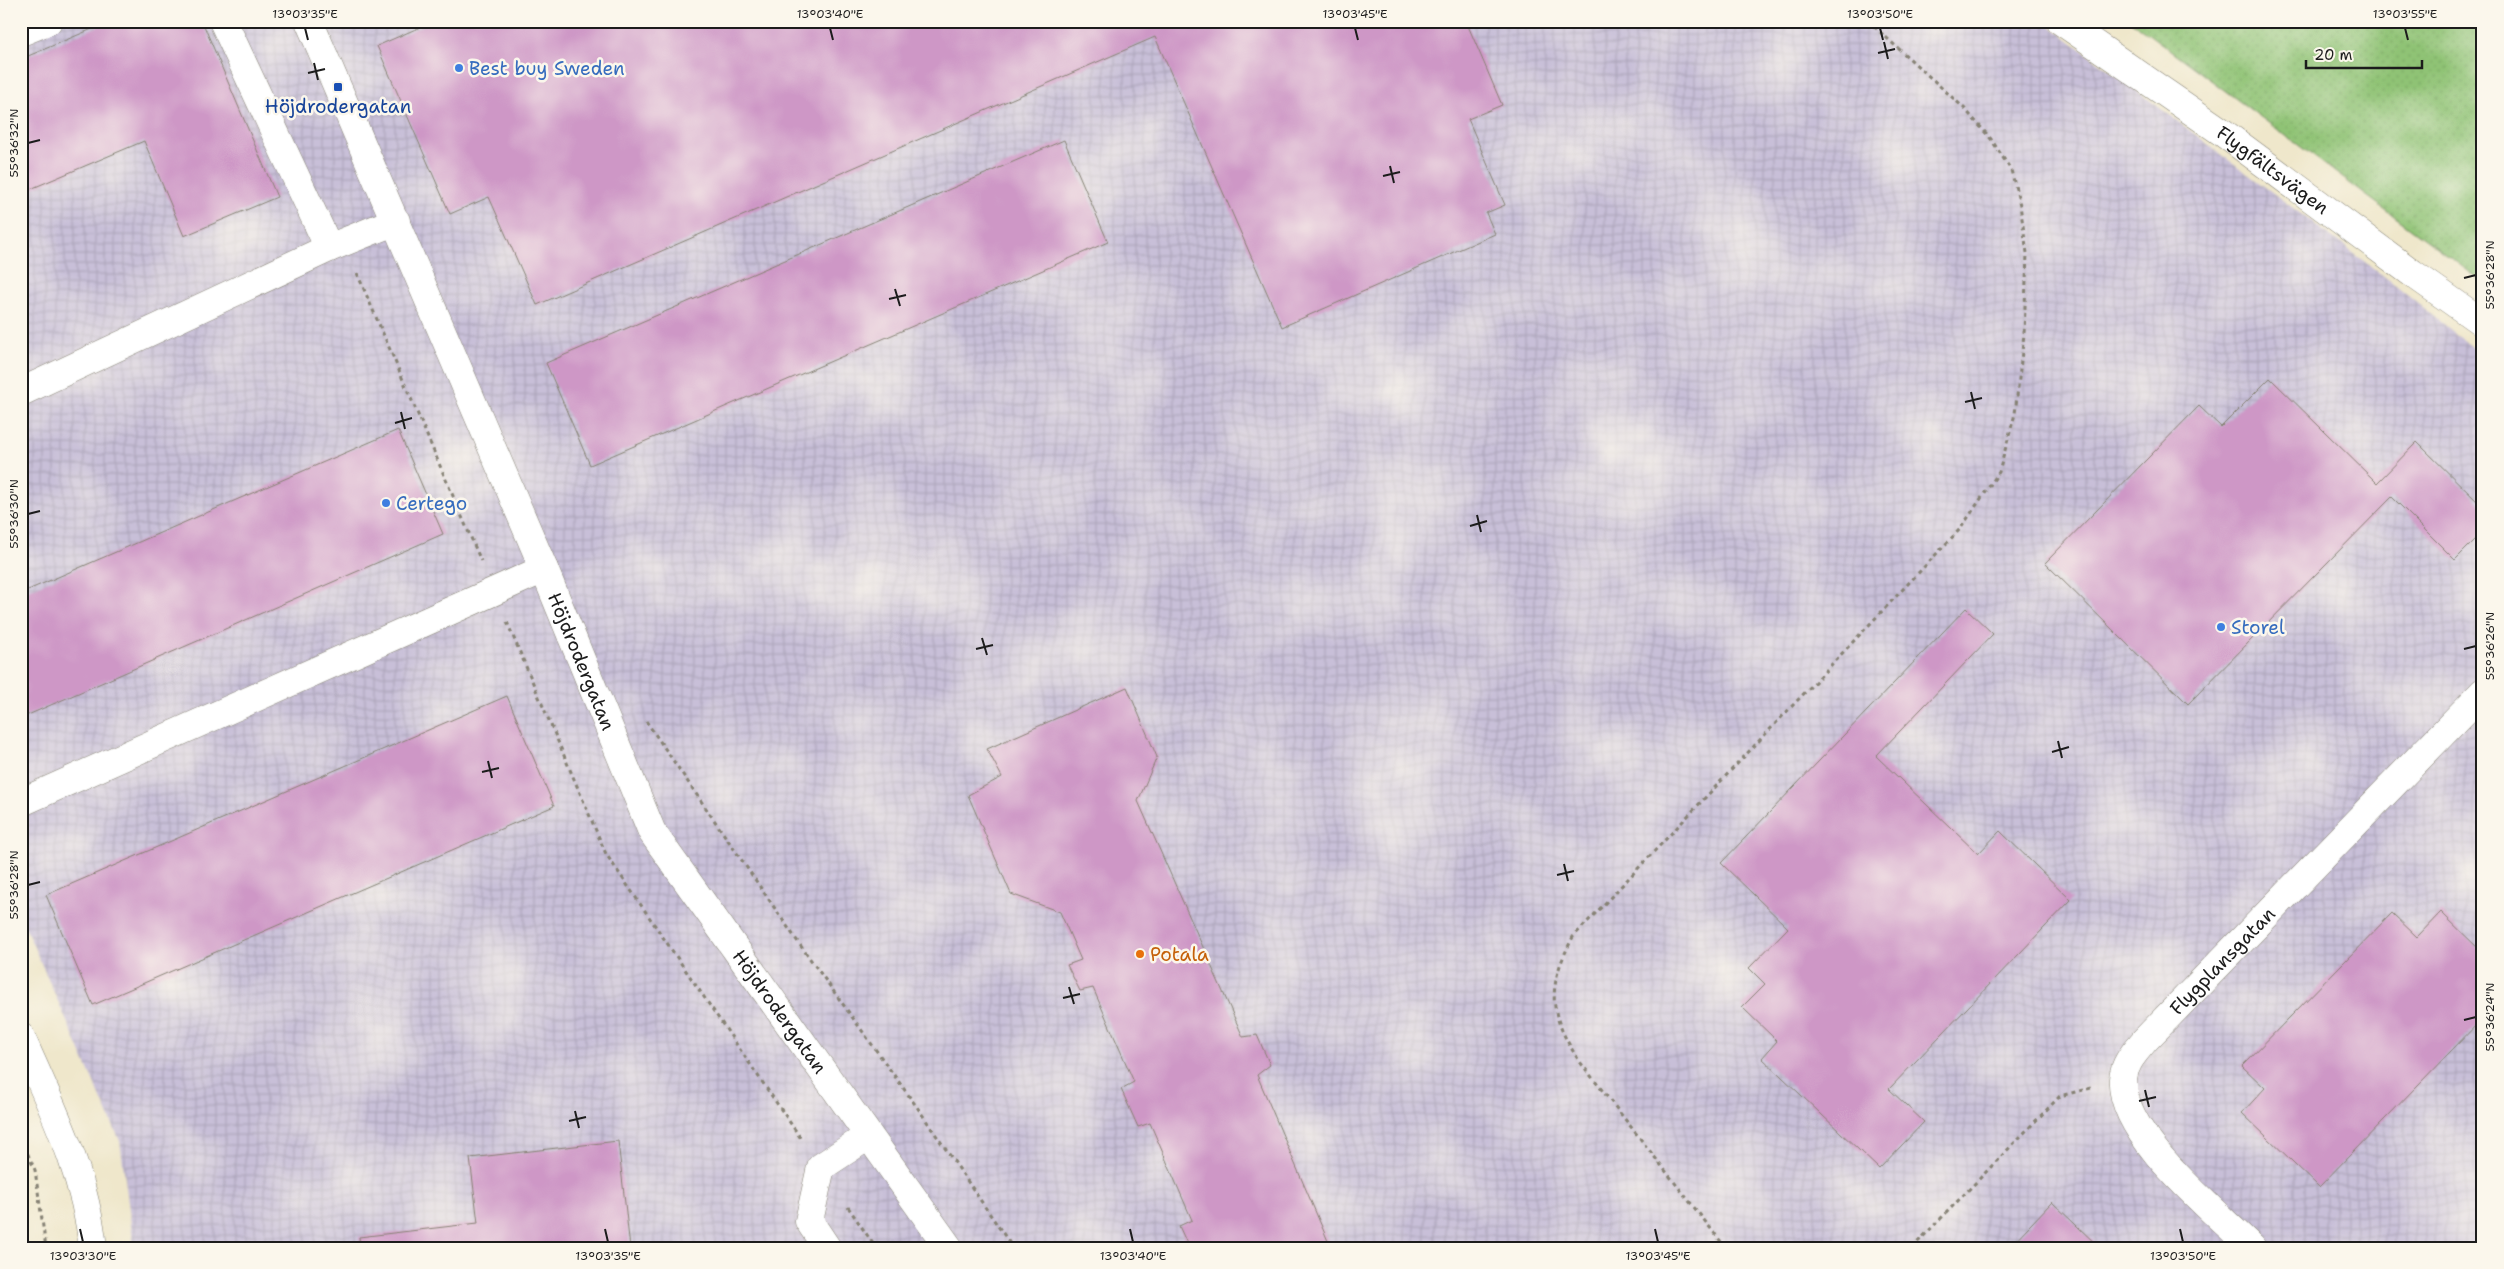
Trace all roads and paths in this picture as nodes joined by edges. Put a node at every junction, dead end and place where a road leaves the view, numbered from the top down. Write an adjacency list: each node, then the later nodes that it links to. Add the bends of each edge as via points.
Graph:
1 (48, 21): 6 (street)
2 (223, 21): 8 (street)
3 (309, 21): 7 (street, Höjdrodergatan)
4 (1868, 21): 27 (path, via 1964,108 1991,138 2011,170 2027,253 2025,325 2015,414 1999,472 1961,528 1573,937 1560,962 1554,987 1556,1014 1564,1039 1574,1055)
5 (2061, 21): 9 (street, Flygfältsvägen, via 2222,132)
6 (21, 32)
7 (396, 221): 8 (street); 11 (street, Höjdrodergatan)
8 (336, 245): 10 (street); 12 (path)
9 (2483, 322)
10 (21, 392)
11 (544, 569): 12 (street); 18 (street, Höjdrodergatan, via 652,832)
12 (494, 592): 15 (street); 20 (path, via 606,854)
13 (2483, 692): 17 (street, Flygplansgatan, via 2145,1040 2128,1061)
14 (643, 717): 26 (path)
15 (22, 802)
16 (21, 1037): 22 (street, via 76,1166)
17 (2123, 1079): 28 (path, via 2060,1096); 29 (street, Flygplansgatan, via 2127,1110 2143,1138)
18 (868, 1136): 20 (street); 25 (street, Höjdrodergatan)
19 (21, 1139): 21 (path, via 35,1170)
20 (821, 1167): 23 (street, via 809,1221); 24 (path)
21 (46, 1248)
22 (94, 1248)
23 (827, 1248)
24 (876, 1248)
25 (949, 1248)
26 (1013, 1248)
27 (1726, 1248)
28 (1912, 1248)
29 (2252, 1248)

